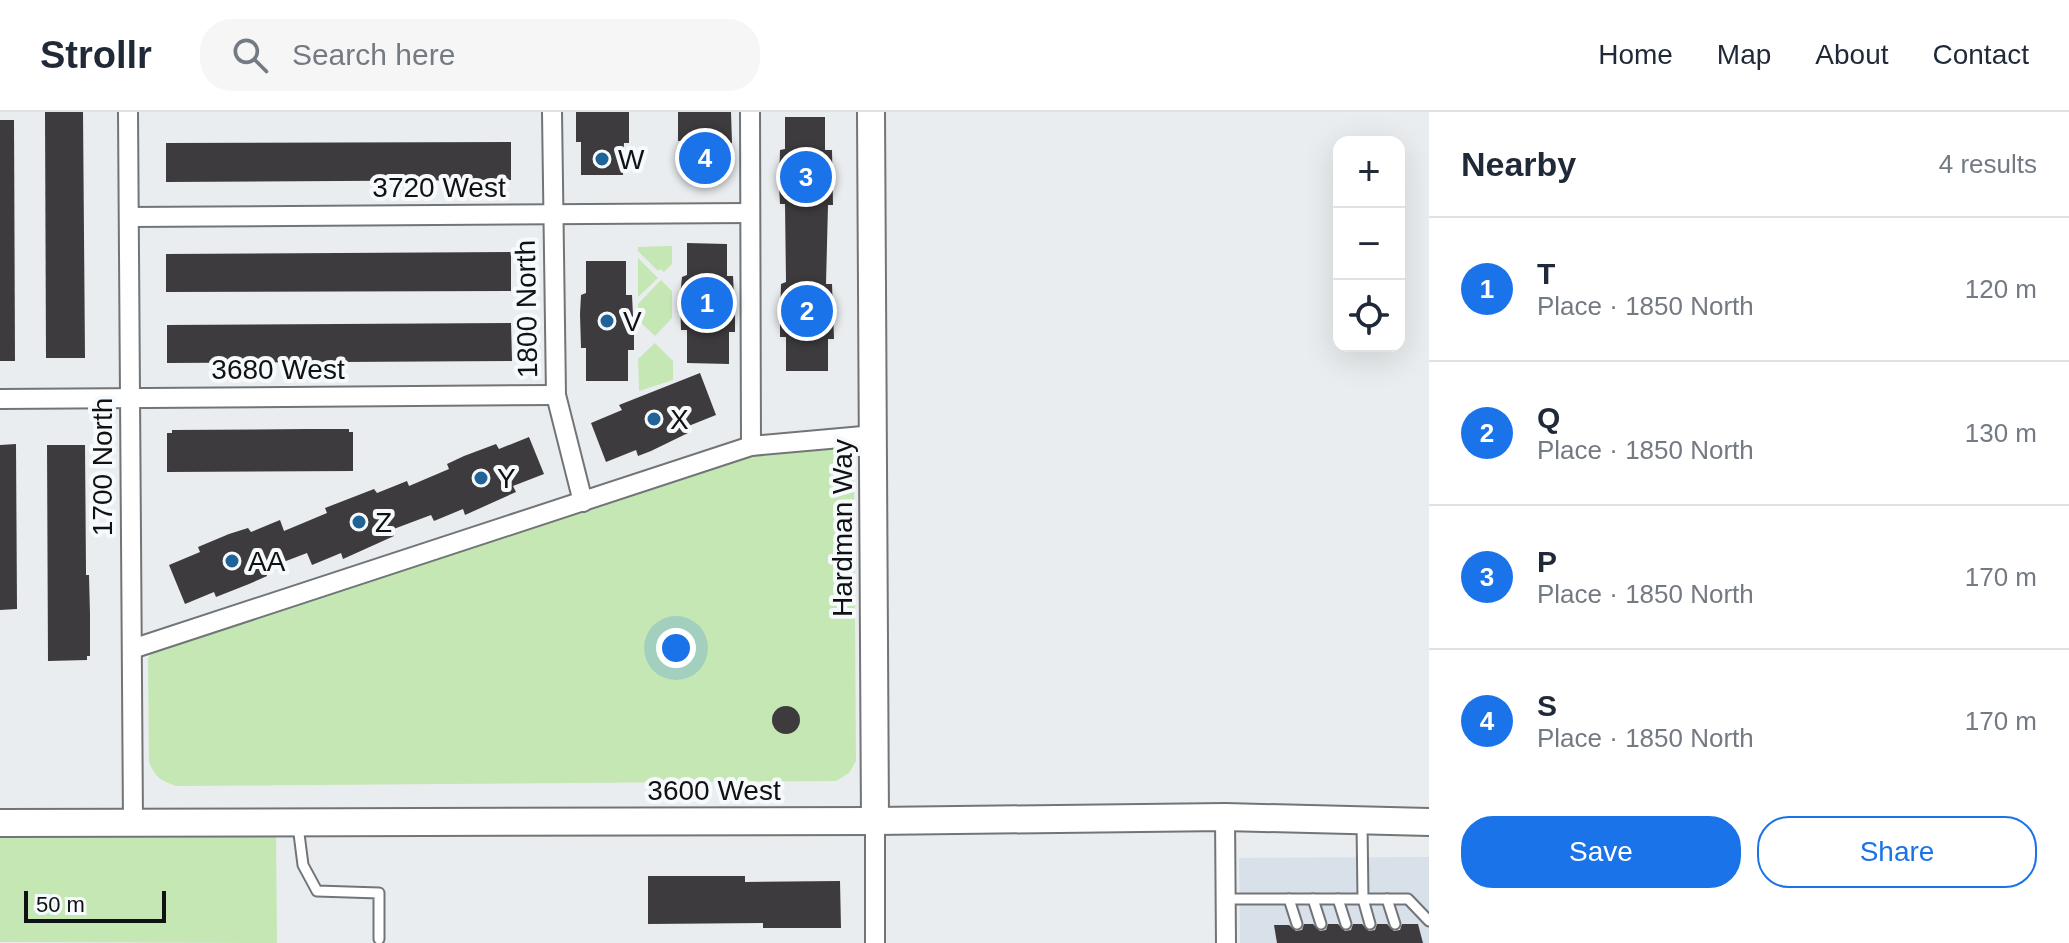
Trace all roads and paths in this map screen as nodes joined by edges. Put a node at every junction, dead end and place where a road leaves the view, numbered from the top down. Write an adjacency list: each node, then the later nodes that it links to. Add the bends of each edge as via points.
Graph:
1 (128, 112): 7 (street, 1700 North)
2 (552, 112): 6 (street, 1800 North)
3 (750, 112): 5 (street)
4 (871, 112): 11 (street, Hardman Way)
5 (750, 213): 6 (street, 3720 West); 12 (street)
6 (552, 214): 7 (street, 3720 West); 8 (street, 1800 North)
7 (129, 217): 9 (street, 1700 North)
8 (556, 395): 9 (street, 3680 West); 13 (street, 1800 North)
9 (130, 398): 10 (street, 3680 West); 14 (street, 1700 North)
10 (0, 399)
11 (874, 435): 12 (street); 17 (street, Hardman Way)
12 (751, 446): 13 (street)
13 (583, 502): 14 (street)
14 (132, 649): 18 (street, 1700 North)
15 (1225, 817): 16 (street, 3600 West); 17 (street, 3600 West); 22 (street)
16 (1362, 820): 19 (street, 3600 West); 26 (lane)
17 (875, 821): 21 (street, 3600 West); 35 (street, Hardman Way)
18 (133, 822): 20 (street, 3600 West); 21 (street, 3600 West)
19 (1429, 822)
20 (0, 823)
21 (298, 823): 34 (lane, via 303,865 317,891 379,893)
22 (1226, 899): 23 (lane); 36 (street)
23 (1289, 899): 24 (lane); 29 (lane)
24 (1313, 899): 25 (lane); 30 (lane)
25 (1338, 899): 26 (lane); 31 (lane)
26 (1363, 899): 27 (lane); 32 (lane)
27 (1387, 899): 28 (lane, via 1408,899); 33 (lane)
28 (1429, 921)
29 (1297, 924)
30 (1321, 924)
31 (1346, 924)
32 (1370, 924)
33 (1395, 924)
34 (379, 939)
35 (875, 943)
36 (1226, 943)

